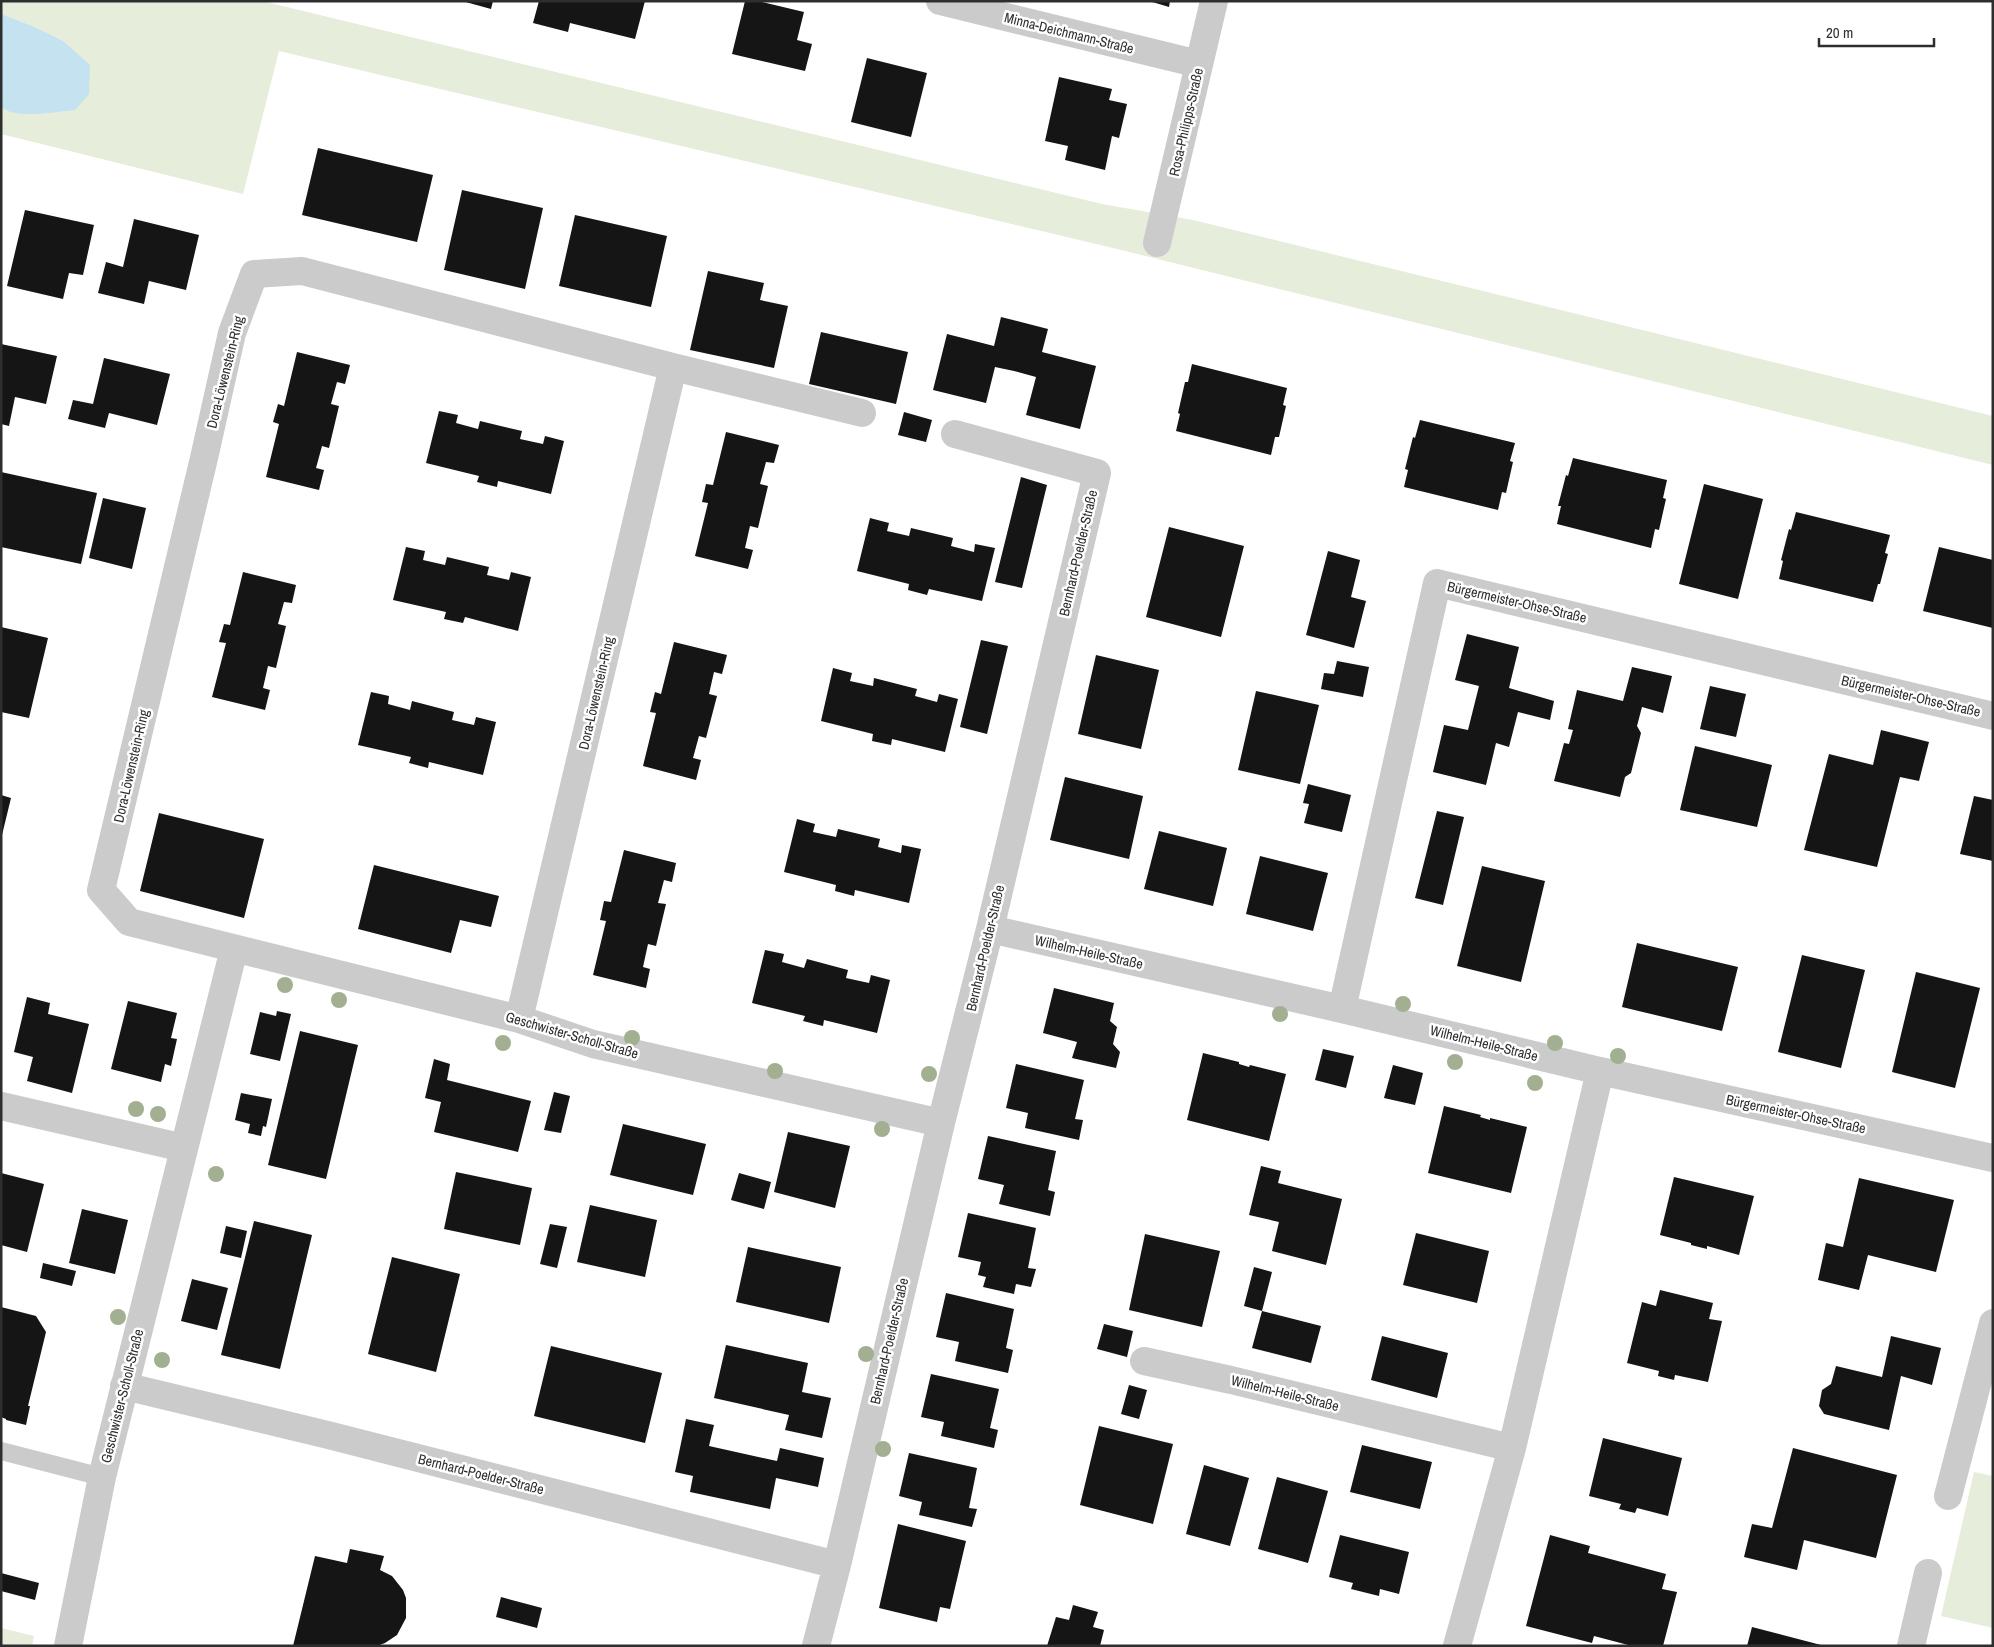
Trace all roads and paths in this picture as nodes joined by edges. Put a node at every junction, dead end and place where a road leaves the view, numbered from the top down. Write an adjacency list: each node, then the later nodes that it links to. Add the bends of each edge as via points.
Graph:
1 (940, 1): 3 (street, Minna-Deichmann-Straße)
2 (1214, 1): 3 (street, Rosa-Philipps-Straße)
3 (1199, 64): 4 (street, Rosa-Philipps-Straße)
4 (1157, 243)
5 (673, 367): 6 (street, Dora-Löwenstein-Ring); 9 (street, Dora-Löwenstein-Ring, via 302,271 254,274 232,333); 13 (street, Dora-Löwenstein-Ring)
6 (862, 414)
7 (955, 434): 10 (street, Bernhard-Poelder-Straße, via 1097,473)
8 (1993, 716): 12 (street, Bürgermeister-Ohse-Straße, via 1437,583)
9 (101, 890): 11 (street, Geschwister-Scholl-Straße, via 129,922)
10 (990, 929): 12 (street, Wilhelm-Heile-Straße); 16 (street, Bernhard-Poelder-Straße)
11 (234, 949): 13 (street, Geschwister-Scholl-Straße); 17 (street, Geschwister-Scholl-Straße)
12 (1342, 1009): 14 (street, Wilhelm-Heile-Straße)
13 (519, 1019): 16 (street, Geschwister-Scholl-Straße, via 593,1044)
14 (1600, 1071): 18 (street, Bürgermeister-Ohse-Straße); 22 (street)
15 (1, 1106): 17 (street)
16 (941, 1123): 26 (street, Bernhard-Poelder-Straße)
17 (184, 1148): 21 (street, Geschwister-Scholl-Straße)
18 (1993, 1158)
19 (1993, 1323): 25 (street)
20 (1144, 1361): 22 (street, Wilhelm-Heile-Straße)
21 (124, 1386): 24 (street, Geschwister-Scholl-Straße); 26 (street, Bernhard-Poelder-Straße)
22 (1512, 1448): 30 (street)
23 (1, 1451): 24 (lane)
24 (102, 1477): 28 (street, Geschwister-Scholl-Straße)
25 (1948, 1496)
26 (837, 1565): 29 (street, Bernhard-Poelder-Straße)
27 (1928, 1573): 31 (street)
28 (68, 1646)
29 (816, 1646)
30 (1457, 1646)
31 (1911, 1646)

